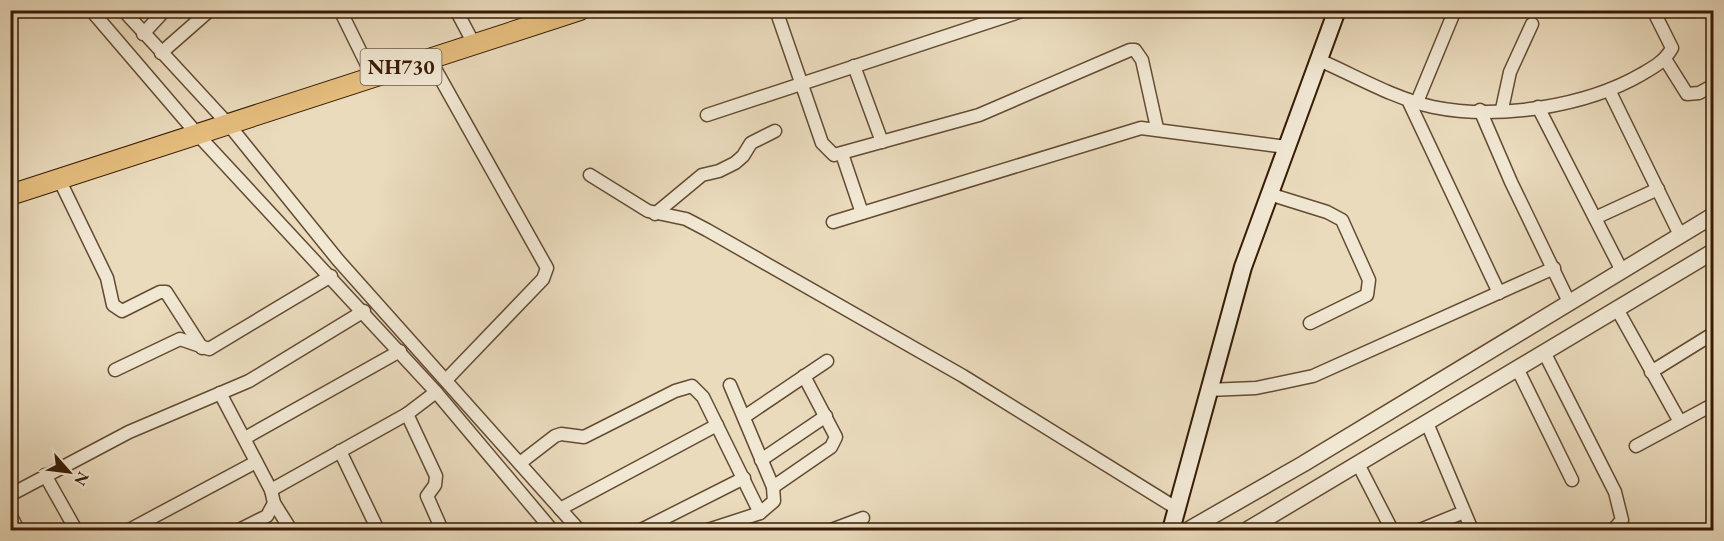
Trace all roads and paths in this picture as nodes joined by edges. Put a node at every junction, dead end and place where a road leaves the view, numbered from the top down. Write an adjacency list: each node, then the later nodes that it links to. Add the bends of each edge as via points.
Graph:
1 (91, 10): 31 (street)
2 (123, 10): 14 (street)
3 (165, 10): 14 (street)
4 (210, 10): 16 (street)
5 (340, 10): 21 (street)
6 (456, 10): 15 (street)
7 (580, 10): 15 (highway, NH730)
8 (776, 10): 22 (street)
9 (1025, 10): 20 (street)
10 (1337, 10): 19 (main road)
11 (1455, 10): 25 (street)
12 (1653, 10): 18 (street, via 1672,48)
13 (1532, 24): 28 (street, via 1510,72)
14 (143, 34): 16 (street)
15 (474, 44): 17 (highway, NH730)
16 (161, 53): 31 (street)
17 (429, 58): 21 (highway, NH730); 65 (street, via 547,268 543,279)
18 (1665, 58): 23 (street, via 1687,94); 24 (street)
19 (1319, 60): 25 (street); 34 (main road)
20 (854, 66): 22 (street); 33 (street)
21 (373, 77): 31 (highway, NH730)
22 (800, 84): 29 (street); 35 (street, via 825,149 834,155)
23 (1713, 85)
24 (1609, 90): 26 (street, via 1588,99); 38 (street)
25 (1412, 101): 27 (street); 51 (street)
26 (1538, 107): 28 (street); 44 (street)
27 (1480, 110): 28 (street); 48 (street)
28 (1502, 110)
29 (707, 115)
30 (1157, 128): 33 (street, via 1142,60 1135,50 979,115); 34 (street); 41 (street, via 1127,131)
31 (214, 130): 37 (highway, NH730); 50 (street); 65 (street)
32 (775, 131): 42 (street, via 751,143 735,163 702,175)
33 (882, 142): 35 (street)
34 (1286, 147): 39 (main road)
35 (842, 154): 41 (street)
36 (590, 175): 42 (street)
37 (59, 179): 40 (highway, NH730); 57 (street, via 107,278 113,305 122,311 166,292)
38 (1658, 189): 44 (street); 46 (street)
39 (1269, 194): 55 (street, via 1342,220 1369,280 1367,294); 67 (main road, via 1243,267)
40 (10, 195)
41 (862, 213): 45 (street)
42 (656, 214): 91 (street, via 686,219 706,230 963,376)
43 (1713, 215): 46 (street)
44 (1595, 218): 49 (street)
45 (833, 222)
46 (1680, 235): 49 (street)
47 (1713, 252): 53 (street)
48 (1554, 268): 51 (street); 52 (street)
49 (1621, 269): 52 (street)
50 (331, 276): 54 (street); 57 (street, via 220,344)
51 (1499, 293): 67 (street, via 1300,380 1256,388)
52 (1569, 302): 110 (street)
53 (1617, 309): 59 (street); 63 (street)
54 (364, 311): 58 (street); 69 (street, via 249,381)
55 (1310, 323)
56 (1713, 333): 63 (street)
57 (202, 348): 62 (street, via 180,339)
58 (400, 351): 68 (street); 77 (street)
59 (1544, 352): 61 (street); 115 (street, via 1615,492 1622,520)
60 (827, 361): 64 (street)
61 (1517, 368): 75 (street); 86 (street)
62 (115, 370)
63 (1651, 372): 74 (street)
64 (804, 376): 72 (street); 73 (street)
65 (446, 380): 82 (street)
66 (730, 385): 73 (street)
67 (1208, 390): 91 (main road)
68 (436, 392): 71 (street); 104 (street)
69 (220, 393): 77 (street); 84 (street, via 129,432)
70 (1713, 404): 74 (street)
71 (407, 414): 79 (street); 103 (street, via 436,476 427,496)
72 (826, 416): 80 (street); 87 (street, via 835,442)
73 (744, 417): 80 (street)
74 (1680, 422): 78 (street)
75 (1426, 423): 83 (street); 93 (street)
76 (717, 425): 82 (street, via 697,389 687,386 584,437 555,436); 85 (street); 92 (street)
77 (245, 438): 81 (street)
78 (1636, 446)
79 (340, 452): 88 (street); 102 (street)
80 (761, 460): 87 (street)
81 (256, 462): 88 (street); 99 (street)
82 (519, 463): 92 (street)
83 (1358, 464): 111 (street); 112 (street)
84 (45, 475): 89 (street); 98 (street)
85 (744, 478): 94 (street); 106 (street)
86 (1572, 480)
87 (772, 487): 94 (street, via 774,501)
88 (271, 490): 90 (street)
89 (10, 495)
90 (274, 503): 100 (street, via 267,516); 101 (street)
91 (1176, 508): 109 (main road)
92 (560, 509): 105 (street)
93 (1464, 512): 113 (street); 114 (street)
94 (760, 513): 107 (street)
95 (10, 514): 97 (street)
96 (863, 518): 108 (street)
97 (18, 531)
98 (76, 531)
99 (129, 531)
100 (239, 531)
101 (291, 531)
102 (378, 531)
103 (442, 531)
104 (552, 531)
105 (579, 531)
106 (641, 531)
107 (708, 531)
108 (831, 531)
109 (1171, 531)
110 (1188, 531)
111 (1247, 531)
112 (1392, 531)
113 (1420, 531)
114 (1472, 531)
115 (1613, 531)

